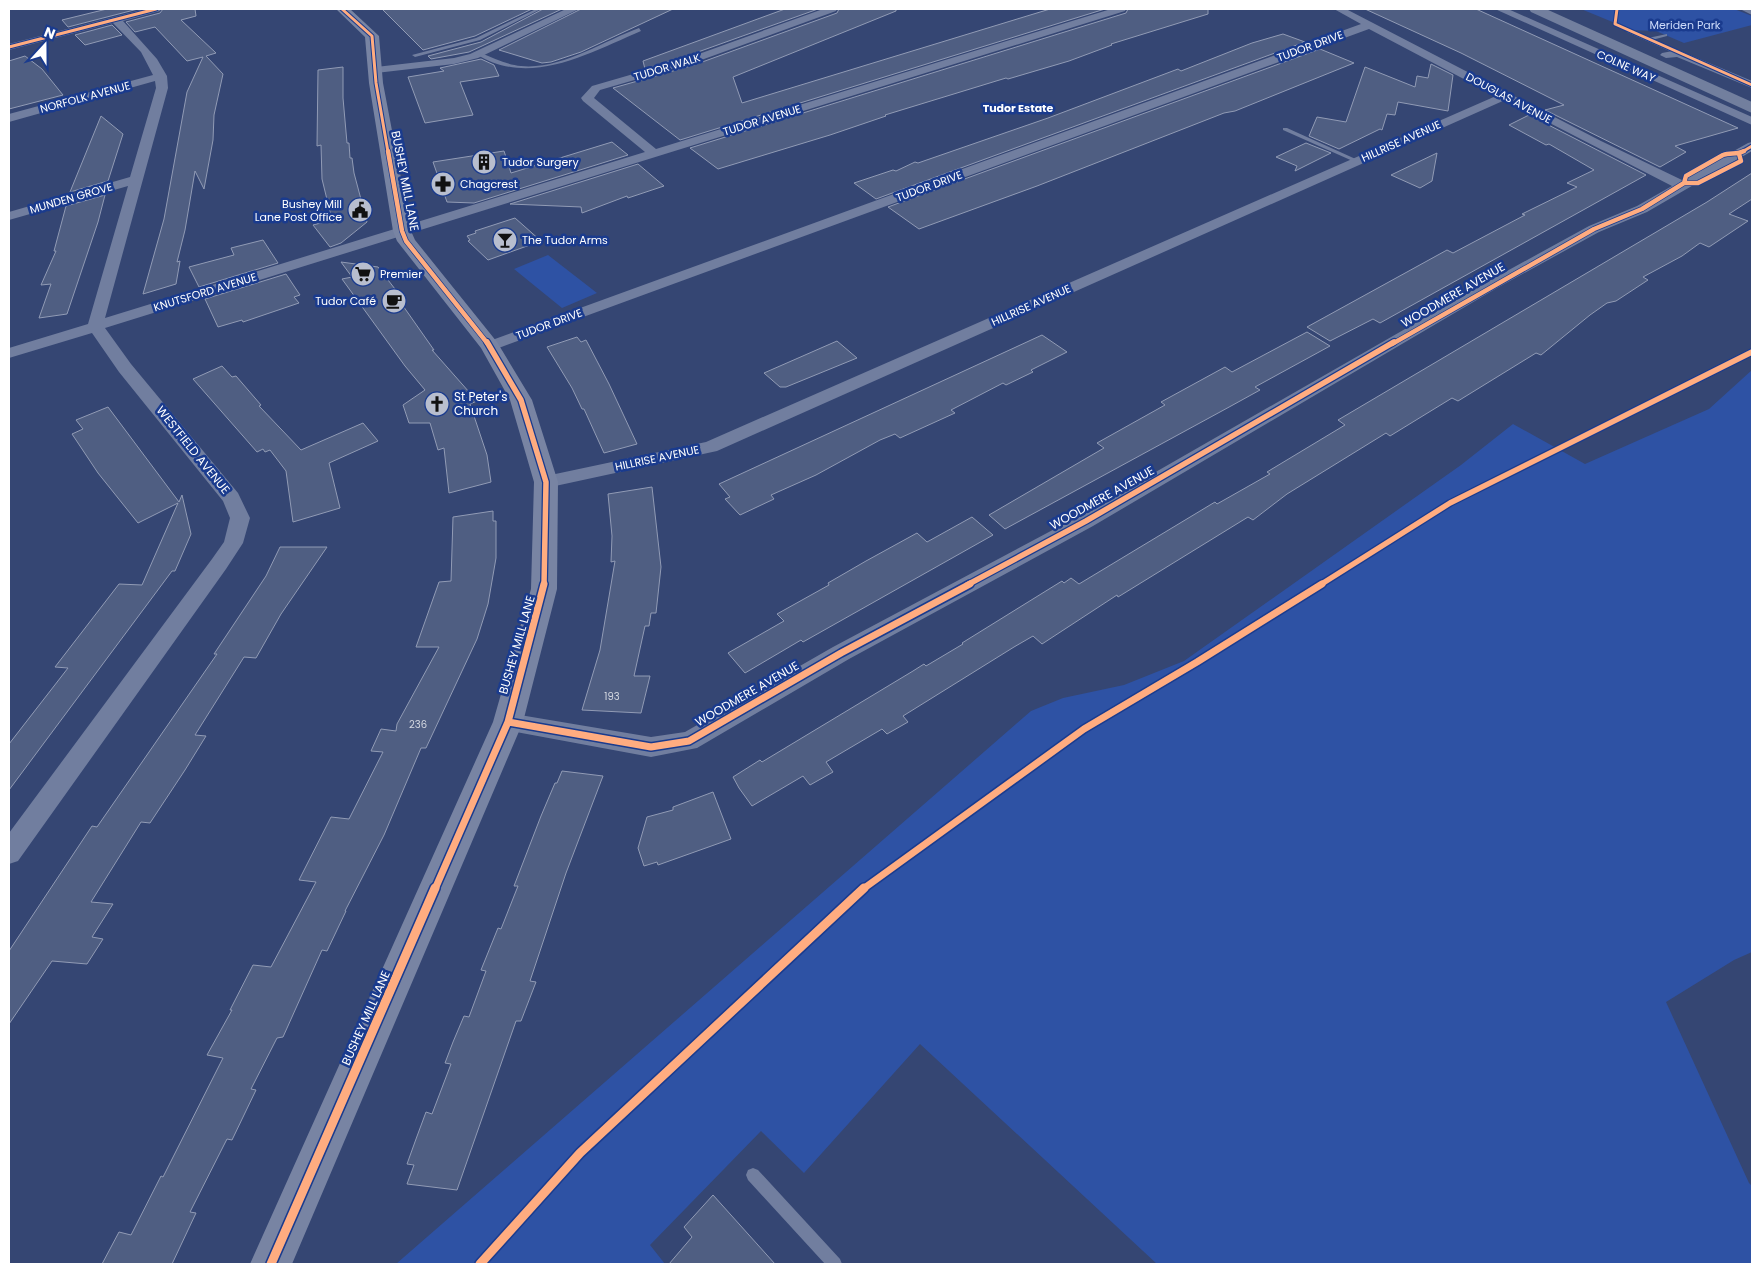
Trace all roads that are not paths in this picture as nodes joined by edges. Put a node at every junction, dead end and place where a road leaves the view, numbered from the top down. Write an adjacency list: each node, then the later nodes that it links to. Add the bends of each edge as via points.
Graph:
1 (156, 9): 13 (street)
2 (342, 9): 25 (street, BUSHEY MILL LANE, via 372,36)
3 (539, 9): 18 (lane)
4 (574, 9): 20 (street)
5 (832, 9): 35 (street, TUDOR WALK, via 689,62 596,88 587,98)
6 (1122, 9): 35 (street, TUDOR AVENUE)
7 (1339, 9): 14 (street, DOUGLAS AVENUE)
8 (1500, 9): 32 (street, COLNE WAY)
9 (1536, 9): 30 (highway, COLNE WAY)
10 (1561, 9): 24 (highway)
11 (1745, 9): 12 (street)
12 (1752, 12)
13 (114, 19): 21 (street); 26 (street, via 156,64)
14 (1369, 24): 29 (street, DOUGLAS AVENUE); 42 (street, TUDOR DRIVE)
15 (639, 30): 23 (lane, via 557,63 536,67 515,66)
16 (1629, 31): 19 (lane)
17 (1665, 35): 19 (lane)
18 (478, 39): 20 (lane); 22 (lane)
19 (1648, 39): 24 (lane)
20 (498, 46): 23 (street)
21 (9, 47)
22 (415, 54)
23 (479, 54): 25 (street, via 454,61)
24 (1672, 54): 27 (street); 28 (highway)
25 (376, 70): 40 (street, BUSHEY MILL LANE)
26 (161, 76): 31 (street, NORFOLK AVENUE); 37 (street, via 162,88)
27 (1752, 85)
28 (1752, 95)
29 (1505, 96): 36 (street, HILLRISE AVENUE); 38 (street, DOUGLAS AVENUE)
30 (1752, 108)
31 (9, 118)
32 (1752, 121)
33 (1286, 129): 36 (lane)
34 (1752, 146): 38 (street, WOODMERE AVENUE)
35 (655, 154): 40 (street, TUDOR AVENUE)
36 (1357, 160): 44 (street, HILLRISE AVENUE, via 711,447)
37 (134, 180): 39 (street, MUNDEN GROVE); 41 (street)
38 (1683, 184): 45 (street, WOODMERE AVENUE, via 1642,209 1594,229 1484,290 1086,521 841,653 689,741 651,747)
39 (9, 216)
40 (402, 231): 41 (street, KNUTSFORD AVENUE); 42 (street, BUSHEY MILL LANE, via 408,246)
41 (95, 326): 43 (street, KNUTSFORD AVENUE); 46 (street, WESTFIELD AVENUE, via 125,368 231,498 240,518 233,543 219,564)
42 (490, 346): 44 (street, BUSHEY MILL LANE, via 521,400)
43 (9, 353)
44 (546, 482): 45 (street, BUSHEY MILL LANE, via 544,589)
45 (508, 722): 48 (street, BUSHEY MILL LANE)
46 (9, 853)
47 (753, 1175): 49 (lane)
48 (271, 1264)
49 (835, 1264)

